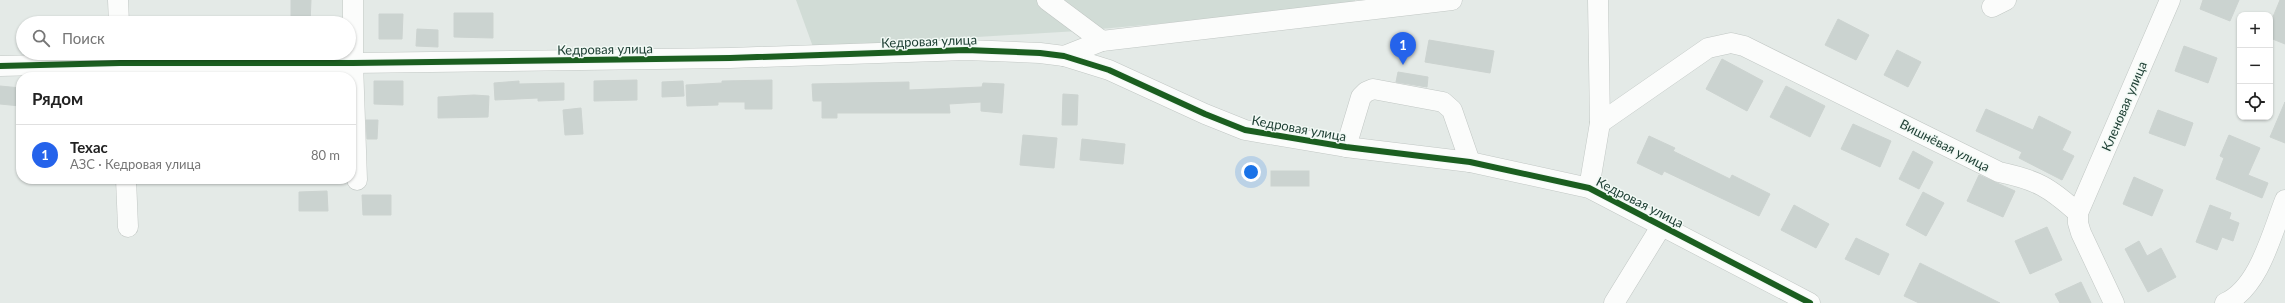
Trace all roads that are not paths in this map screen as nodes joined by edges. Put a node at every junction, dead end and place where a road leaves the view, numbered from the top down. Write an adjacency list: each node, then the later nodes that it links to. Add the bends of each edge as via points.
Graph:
1 (118, 0): 7 (street)
2 (353, 0): 8 (street)
3 (1047, 0): 9 (street)
4 (1452, 0): 9 (street)
5 (1598, 0): 15 (street)
6 (2170, 0): 23 (street, Кленовая улица)
7 (119, 16)
8 (353, 16)
9 (1102, 41): 10 (street)
10 (1064, 56): 11 (street, Кедровая улица, via 966,50 730,58); 16 (street, Кедровая улица, via 1109,70 1245,130)
11 (353, 63): 12 (street, Кедровая улица); 14 (street)
12 (120, 64): 13 (street, Кедровая улица)
13 (0, 66)
14 (353, 72)
15 (1600, 123): 21 (street); 23 (street, Вишнёвая улица, via 1708,48 1730,43 1744,46 1999,172 2029,179 2056,193)
16 (1346, 147): 18 (street, Кедровая улица); 18 (street, via 1361,97 1373,89 1448,105)
17 (356, 151): 19 (street)
18 (1470, 162): 21 (street, Кедровая улица)
19 (357, 180)
20 (126, 184): 25 (street)
21 (1589, 188): 24 (street, Кедровая улица)
22 (2285, 200): 29 (street, via 2252,279 2236,298)
23 (2078, 213): 28 (street, via 2081,233)
24 (1662, 225): 26 (street); 27 (street, Кедровая улица)
25 (128, 227)
26 (1614, 303)
27 (1810, 303)
28 (2114, 303)
29 (2225, 303)

